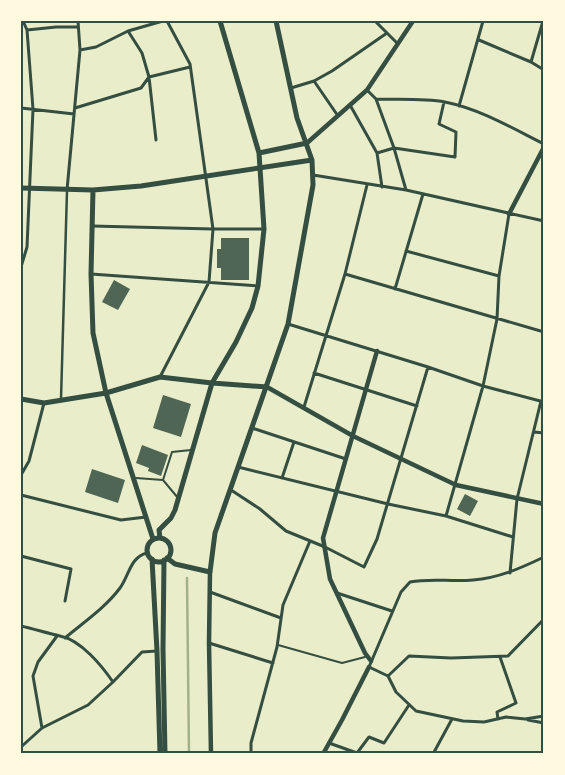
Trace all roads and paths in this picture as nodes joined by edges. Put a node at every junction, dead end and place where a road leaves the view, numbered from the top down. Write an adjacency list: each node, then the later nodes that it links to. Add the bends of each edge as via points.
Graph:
1 (23, 21): 12 (street)
2 (78, 21): 10 (street)
3 (165, 21): 13 (street); 19 (street)
4 (220, 21): 39 (main road)
5 (276, 21): 23 (main road)
6 (375, 21): 14 (street)
7 (413, 21): 16 (street)
8 (483, 21): 15 (street)
9 (543, 21): 11 (street)
10 (78, 27): 12 (street); 17 (street)
11 (543, 29): 18 (street)
12 (27, 30): 31 (street)
13 (128, 31): 17 (street, via 96,47); 21 (street, via 142,53)
14 (388, 33): 16 (street); 22 (street)
15 (478, 40): 18 (street); 28 (street)
16 (397, 43): 24 (street)
17 (80, 50): 30 (street)
18 (531, 62): 20 (street)
19 (190, 67): 21 (street); 43 (street)
20 (544, 70)
21 (149, 77): 30 (street, via 141,88); 34 (street)
22 (314, 80): 23 (street); 33 (street)
23 (290, 88): 35 (main road)
24 (367, 90): 25 (street); 27 (street)
25 (376, 99): 26 (street); 37 (street)
26 (444, 102): 28 (street); 37 (street, via 439,124 456,132 455,157)
27 (350, 105): 33 (street); 38 (street)
28 (459, 106): 36 (street, via 492,117)
29 (21, 108): 31 (street)
30 (75, 108): 32 (street)
31 (33, 109): 32 (street); 47 (street)
32 (74, 114): 50 (street)
33 (338, 116): 35 (street)
34 (156, 140)
35 (307, 143): 39 (main road); 40 (main road)
36 (544, 146): 52 (street)
37 (394, 148): 38 (street); 49 (street)
38 (377, 152): 45 (street)
39 (259, 153): 41 (main road)
40 (312, 160): 41 (main road); 42 (main road)
41 (261, 168): 43 (main road); 56 (main road)
42 (313, 175): 44 (street); 66 (main road)
43 (205, 177): 48 (main road); 55 (street)
44 (367, 185): 45 (street); 60 (street)
45 (382, 187): 49 (street)
46 (21, 188): 47 (main road)
47 (28, 189): 50 (main road); 58 (street, via 27,247)
48 (93, 190): 50 (main road); 54 (main road)
49 (406, 190): 51 (street)
50 (67, 191): 79 (street)
51 (423, 194): 52 (street); 57 (street)
52 (509, 214): 53 (street); 61 (street)
53 (544, 221)
54 (92, 226): 55 (street); 59 (main road)
55 (213, 229): 56 (street); 62 (street)
56 (264, 229): 63 (main road)
57 (406, 251): 61 (street); 64 (street)
58 (22, 265)
59 (91, 274): 62 (street); 77 (main road, via 92,333)
60 (345, 274): 64 (street); 68 (street)
61 (499, 276): 65 (street)
62 (209, 282): 63 (street); 72 (street)
63 (258, 286): 73 (main road, via 236,342)
64 (395, 289): 65 (street)
65 (497, 319): 67 (street); 74 (street)
66 (288, 324): 68 (street); 75 (main road)
67 (544, 332)
68 (325, 335): 69 (street); 71 (street)
69 (377, 351): 70 (street); 76 (street)
70 (428, 367): 74 (street); 82 (street)
71 (314, 373): 76 (street); 83 (street)
72 (160, 377): 73 (main road); 77 (main road)
73 (212, 383): 75 (main road); 89 (main road)
74 (483, 386): 80 (street); 97 (street)
75 (267, 387): 83 (street); 84 (main road)
76 (366, 389): 82 (street); 87 (street)
77 (106, 393): 79 (main road); 94 (main road)
78 (21, 399): 81 (main road)
79 (61, 400): 81 (main road)
80 (543, 402): 85 (street)
81 (44, 403): 93 (street, via 29,461)
82 (417, 406): 90 (street)
83 (304, 407): 87 (street)
84 (252, 428): 88 (street); 92 (main road)
85 (534, 432): 86 (street); 102 (street)
86 (544, 433)
87 (353, 436): 90 (street); 91 (street)
88 (294, 442): 91 (street); 95 (street)
89 (194, 450): 96 (lane, via 172,452); 101 (main road)
90 (400, 458): 97 (street); 103 (street)
91 (346, 459): 99 (street)
92 (238, 467): 95 (street); 98 (main road)
93 (21, 475)
94 (133, 478): 96 (lane); 106 (main road)
95 (282, 478): 99 (street)
96 (163, 480): 101 (lane)
97 (456, 485): 102 (street); 105 (street)
98 (231, 490): 110 (street, via 286,531); 117 (main road, via 215,533)
99 (336, 491): 103 (street); 111 (street, via 323,538)
100 (21, 496): 106 (street, via 121,520)
101 (178, 498): 108 (main road, via 171,518 159,530)
102 (517, 499): 104 (street); 107 (street)
103 (388, 504): 105 (street); 111 (street, via 377,540 364,567)
104 (544, 504)
105 (446, 516): 107 (street)
106 (146, 517): 109 (main road)
107 (513, 537): 118 (street)
108 (160, 538): 109 (main road); 116 (main road, via 167,541 170,548)
109 (153, 539): 112 (main road, via 148,544)
110 (310, 541): 111 (street); 123 (street, via 283,605)
111 (325, 547): 120 (street, via 330,579)
112 (147, 553): 115 (main road); 127 (street, via 136,558 121,587 104,606)
113 (21, 556): 121 (street, via 70,569)
114 (544, 557): 118 (street)
115 (152, 559): 116 (main road, via 158,562); 130 (main road)
116 (165, 559): 117 (main road); 130 (main road)
117 (210, 572): 119 (street)
118 (510, 573): 122 (street, via 473,580 410,582)
119 (210, 592): 123 (street); 128 (street)
120 (337, 593): 122 (street); 132 (street)
121 (65, 601)
122 (392, 611): 132 (street)
123 (281, 618): 129 (street)
124 (544, 619): 131 (street, via 508,656)
125 (21, 626): 126 (street)
126 (57, 636): 127 (street); 143 (street, via 38,662 33,676)
127 (65, 638): 136 (street, via 102,666)
128 (209, 643): 133 (street); 148 (street)
129 (277, 645): 132 (lane, via 342,663); 133 (street)
130 (160, 650): 136 (street, via 142,652); 146 (main road); 147 (main road)
131 (500, 656): 135 (street, via 409,656); 140 (street, via 516,703 497,712)
132 (370, 659): 134 (street)
133 (273, 663): 149 (street, via 251,743)
134 (369, 667): 135 (street); 144 (street)
135 (388, 676): 137 (street, via 396,692)
136 (113, 682): 143 (street, via 88,705)
137 (410, 705): 139 (street, via 416,711); 144 (street, via 384,743 369,737 357,753)
138 (544, 716): 141 (street)
139 (452, 719): 140 (street, via 484,722); 151 (street)
140 (498, 719): 141 (street)
141 (525, 719): 142 (street)
142 (544, 723)
143 (42, 728): 145 (street)
144 (329, 743): 150 (street)
145 (21, 747)
146 (160, 754)
147 (165, 754)
148 (211, 754)
149 (251, 754)
150 (323, 754)
151 (433, 754)

